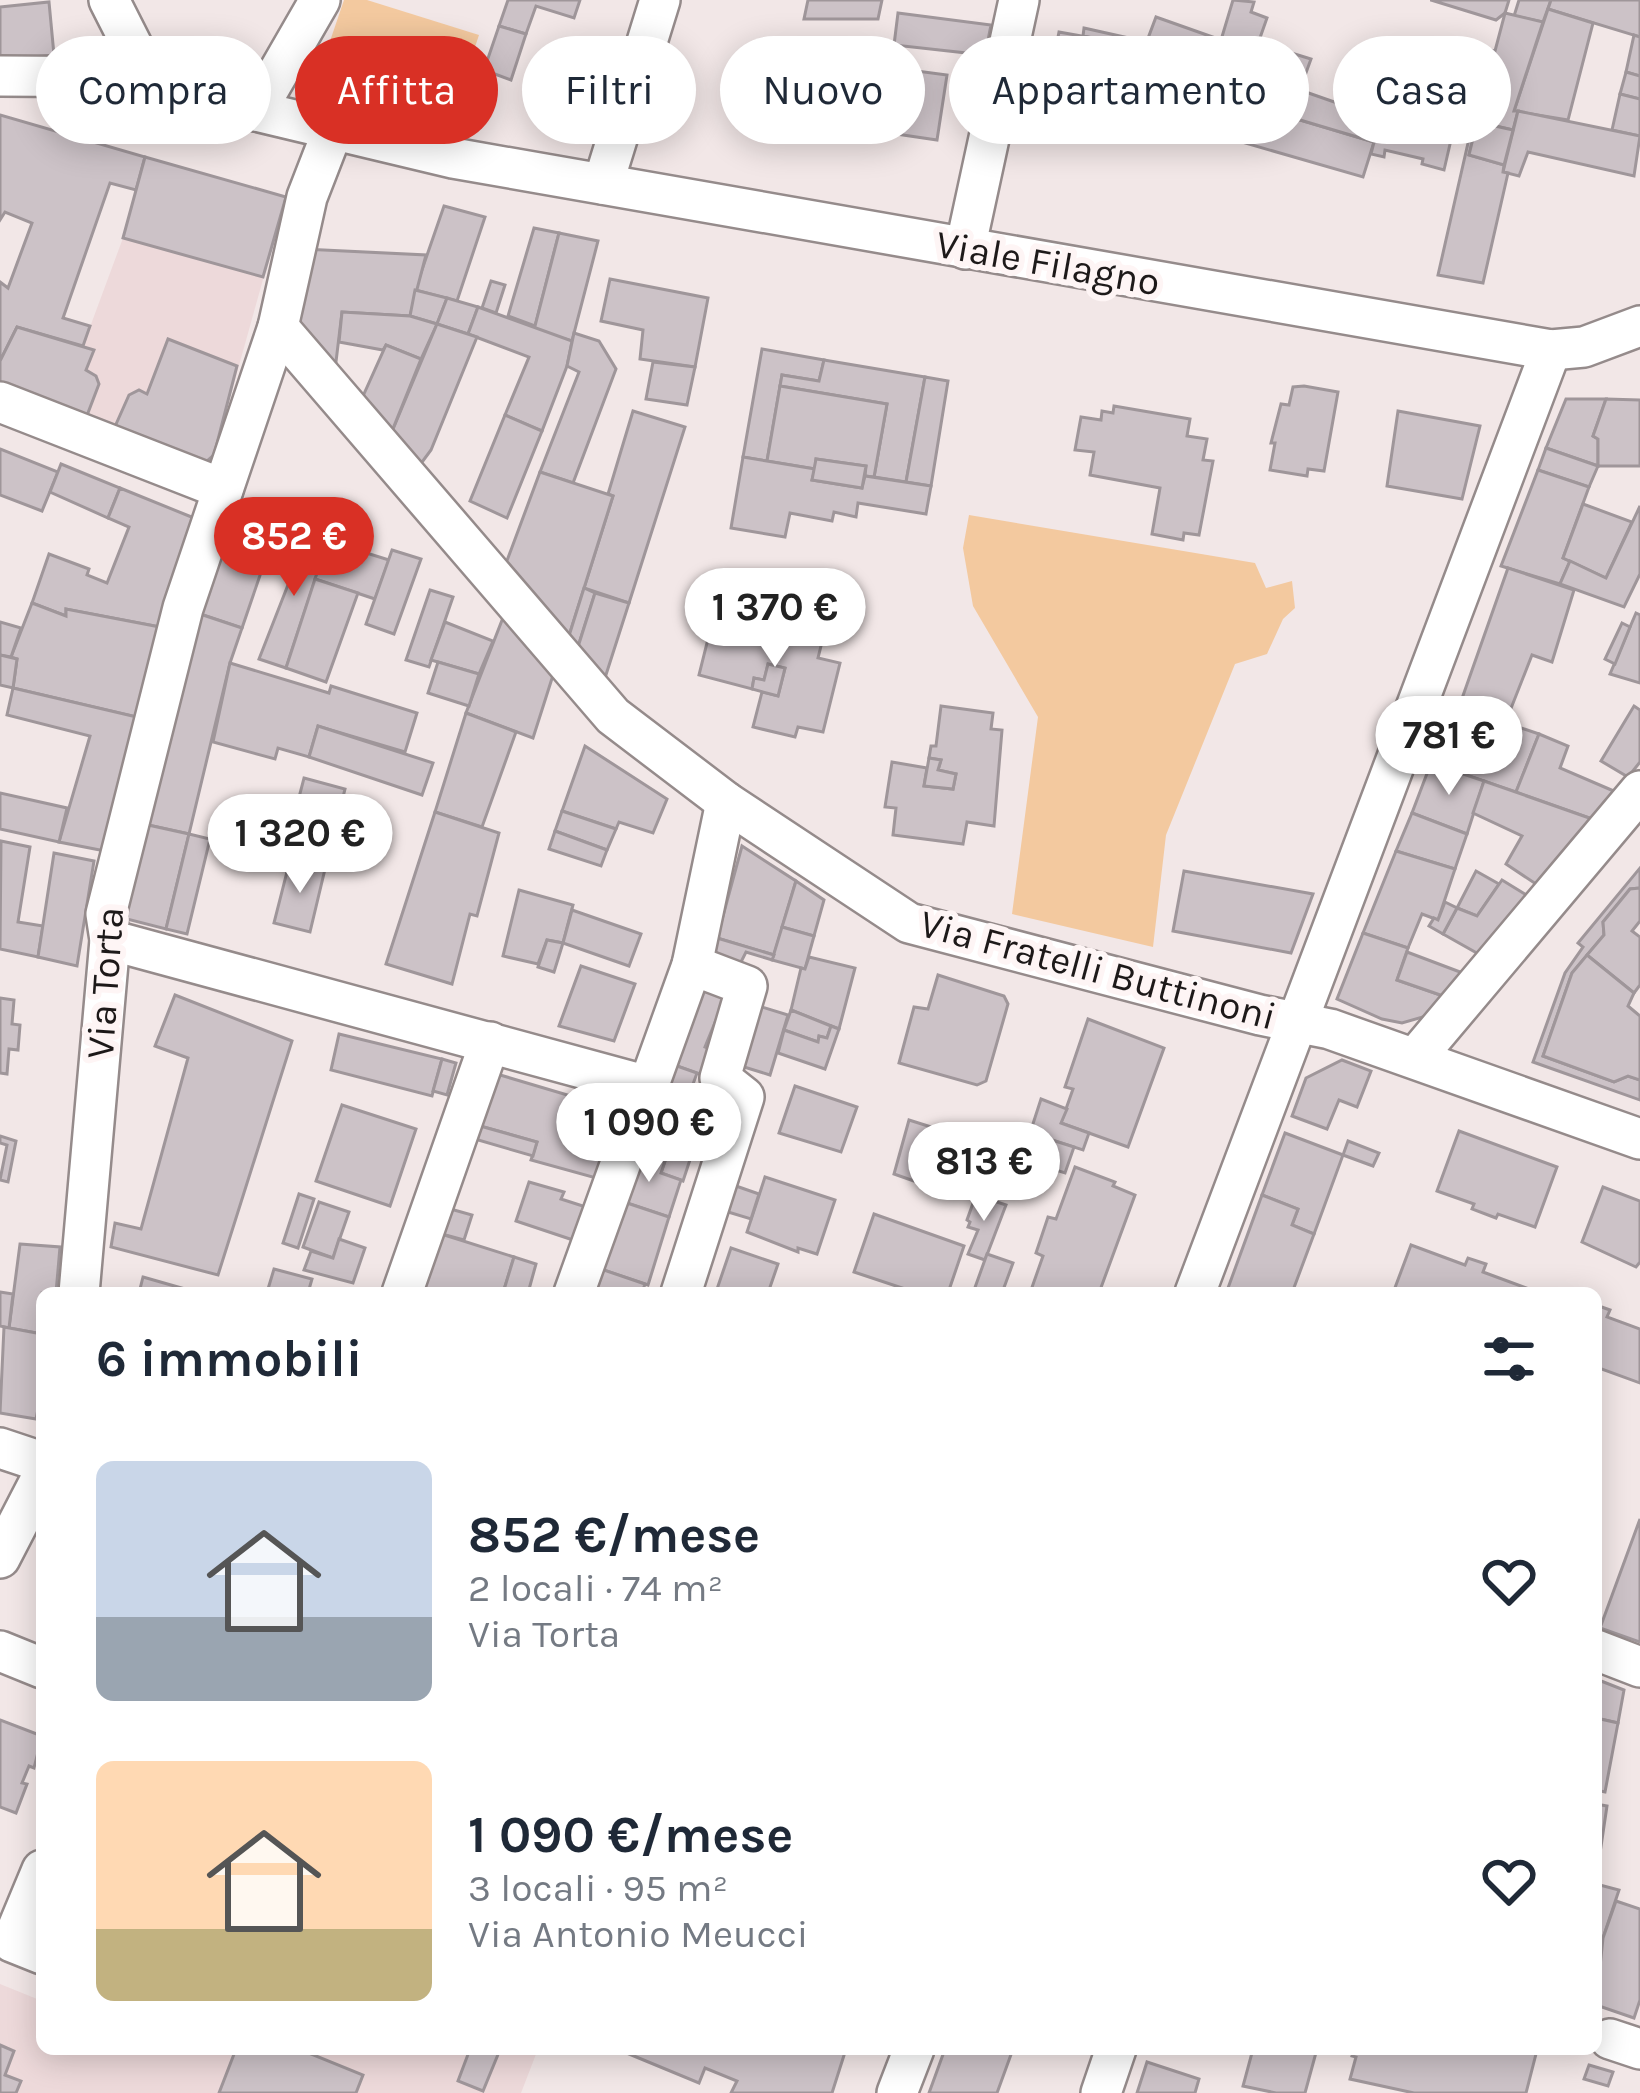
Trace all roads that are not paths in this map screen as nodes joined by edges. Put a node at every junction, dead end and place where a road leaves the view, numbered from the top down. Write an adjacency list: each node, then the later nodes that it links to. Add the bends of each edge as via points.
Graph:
1 (109, 0): 5 (street)
2 (320, 0): 8 (street)
3 (660, 0): 11 (street)
4 (1019, 0): 12 (street)
5 (127, 36)
6 (0, 76): 7 (street, Viale Filagno)
7 (36, 76)
8 (271, 85)
9 (328, 144): 14 (street, Via Torta)
10 (393, 144): 11 (street, Viale Filagno)
11 (603, 184): 12 (street, Viale Filagno)
12 (965, 249): 15 (street, Viale Filagno)
13 (1640, 326): 15 (street, Viale Filagno)
14 (278, 327): 17 (street, Via Torta); 19 (street, Via Fratelli Buttinoni, via 613,716)
15 (1551, 350): 22 (street)
16 (0, 402): 17 (street)
17 (223, 489): 20 (street, Via Torta, via 183,608 111,892)
18 (1640, 791): 24 (street)
19 (726, 802): 21 (street); 22 (street, Via Fratelli Buttinoni, via 909,923)
20 (110, 940): 23 (street); 27 (street, Via Torta)
21 (692, 965): 25 (street); 30 (street, via 747,986 720,1078 744,1097)
22 (1297, 1023): 24 (street, Via Fratelli Buttinoni); 31 (street)
23 (490, 1042): 25 (street); 28 (street)
24 (1416, 1057): 26 (street, Via Fratelli Buttinoni)
25 (648, 1086): 29 (street)
26 (1640, 1139)
27 (80, 1287)
28 (404, 1287)
29 (576, 1287)
30 (683, 1287)
31 (1197, 1287)
32 (0, 1448): 33 (street)
33 (36, 1460)
34 (36, 1489): 35 (street)
35 (0, 1558)
36 (0, 1651): 38 (street)
37 (1602, 1652): 39 (street)
38 (36, 1666)
39 (1640, 1667)
40 (36, 1897): 41 (street, via 12,1942)
41 (36, 1952)
42 (912, 2055): 44 (street)
43 (1114, 2055): 45 (street)
44 (897, 2093)
45 (1101, 2093)

